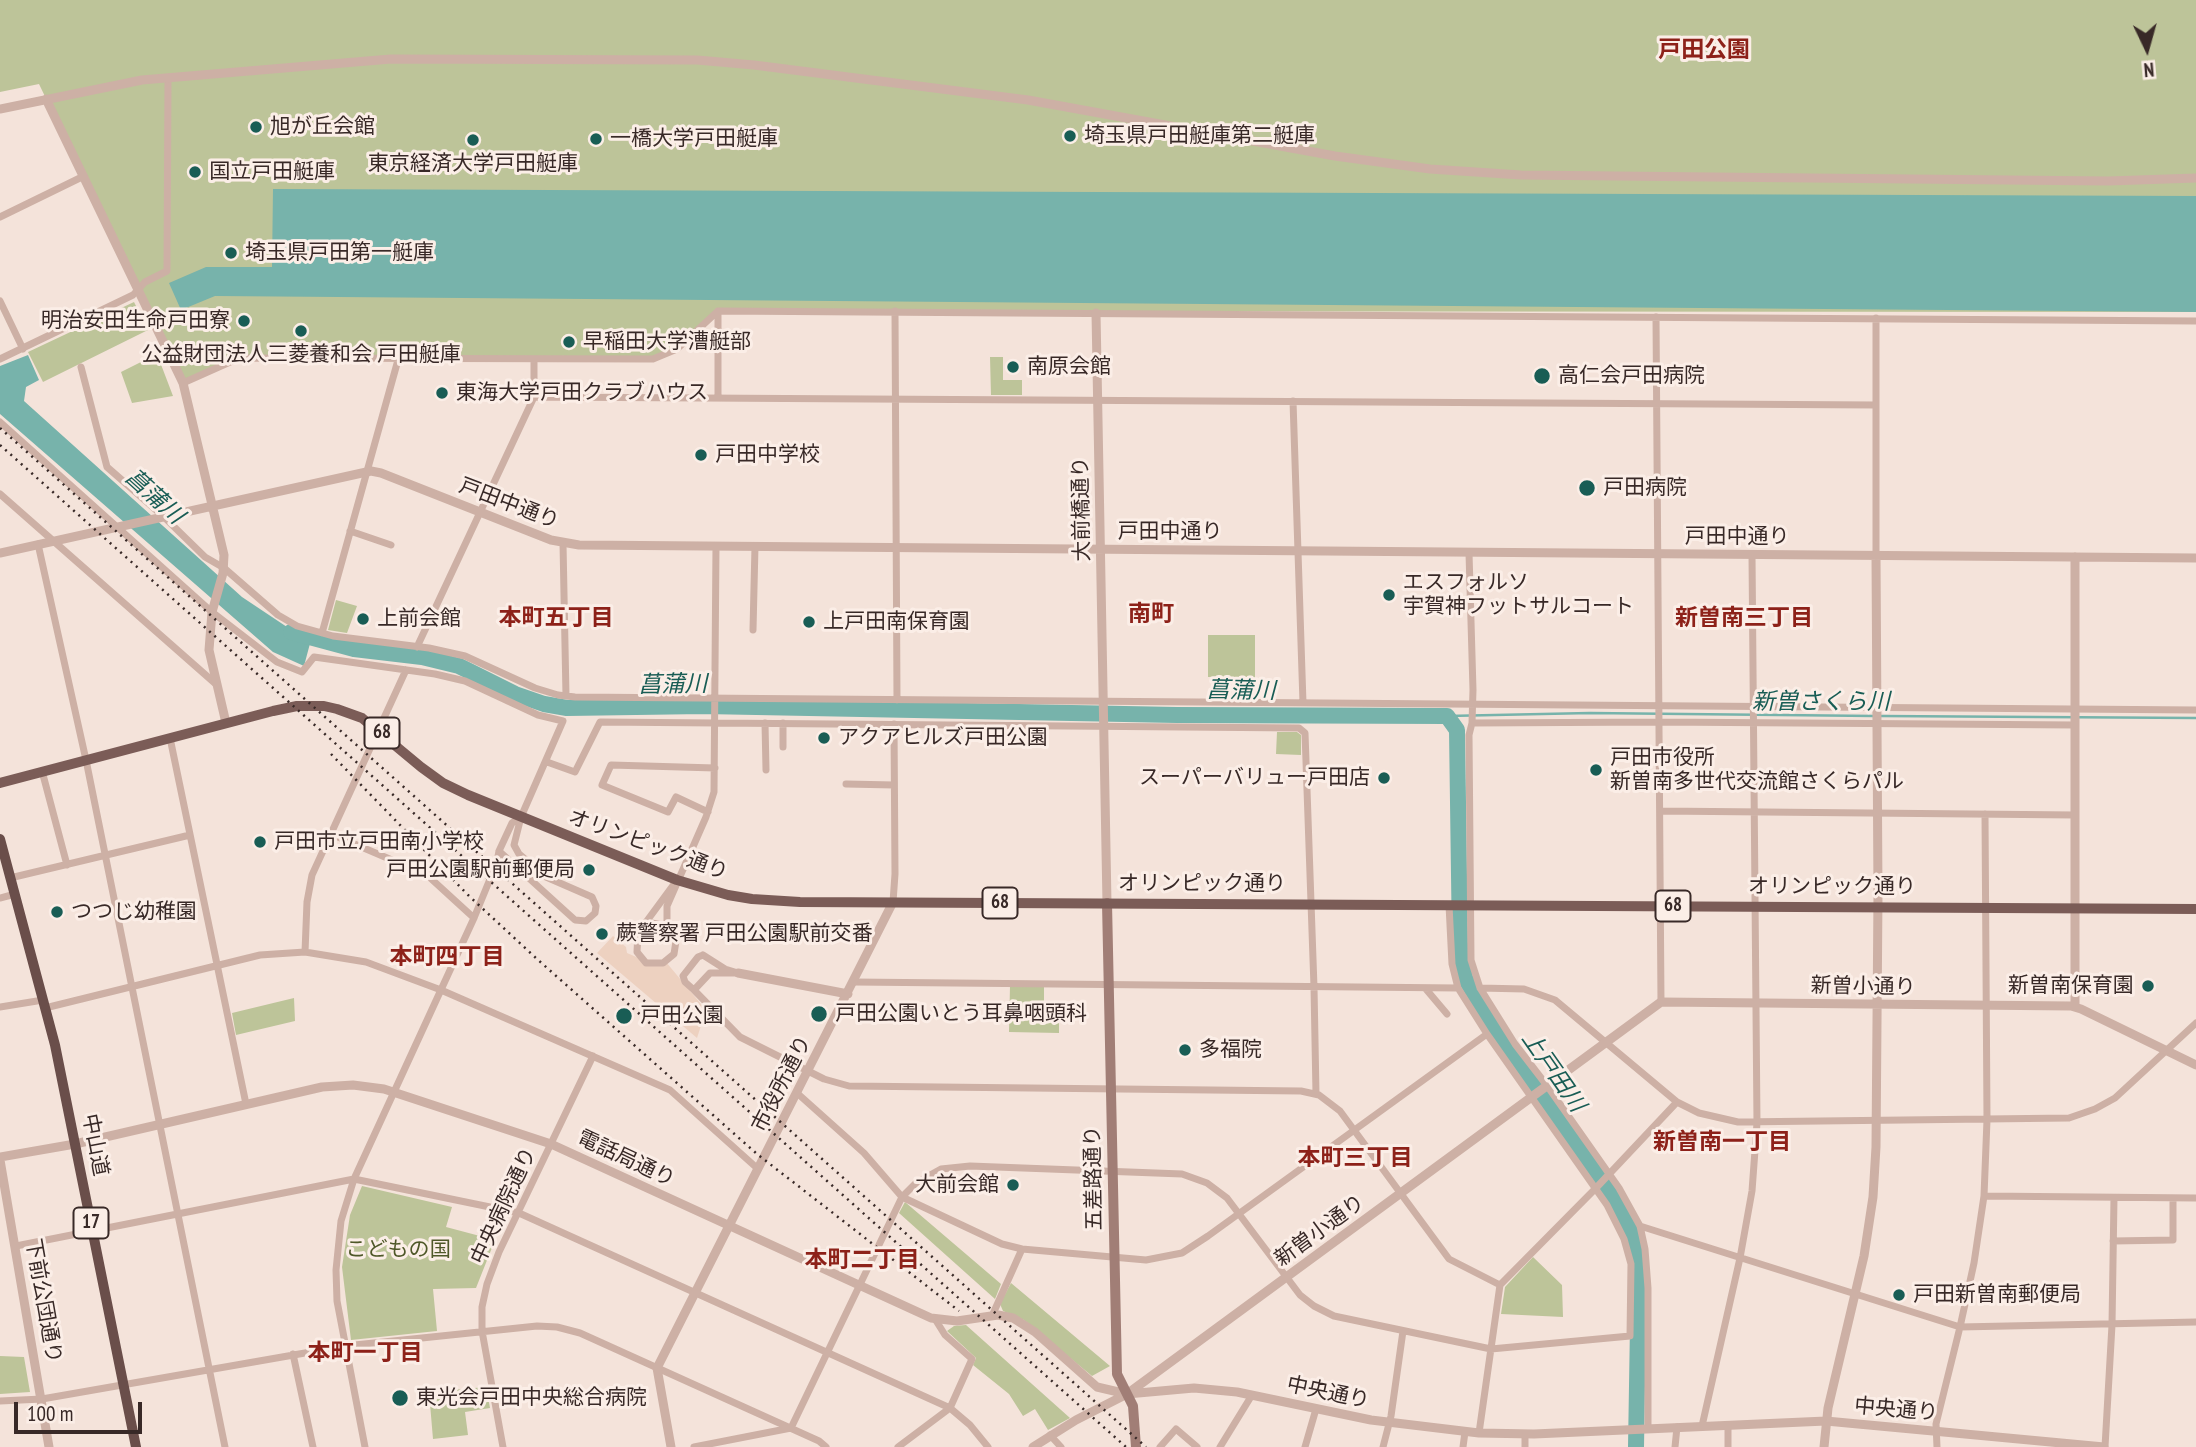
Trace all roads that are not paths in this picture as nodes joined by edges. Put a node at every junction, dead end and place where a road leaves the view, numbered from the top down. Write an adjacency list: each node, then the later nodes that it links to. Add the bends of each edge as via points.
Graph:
1 (168, 78): 2 (street); 5 (street, via 412,58 697,60 1027,100 1335,156 1469,172 2108,181); 7 (street, via 167,271)
2 (46, 99): 3 (street); 4 (street)
3 (0, 109)
4 (84, 176): 6 (street); 7 (street)
5 (2196, 177)
6 (0, 217)
7 (139, 289): 15 (street); 20 (street)
8 (0, 301): 15 (street)
9 (718, 311): 10 (street); 18 (street, via 677,349 653,359); 22 (street)
10 (895, 312): 11 (street); 23 (street)
11 (1096, 313): 12 (street); 24 (street, 大前橋通り)
12 (1656, 317): 13 (street); 26 (street)
13 (1876, 318): 14 (street); 27 (street)
14 (2196, 321)
15 (23, 349): 16 (street)
16 (0, 359)
17 (398, 360): 18 (street); 20 (street, via 239,358); 29 (street)
18 (534, 360): 21 (street)
19 (82, 367): 33 (street, via 107,467)
20 (183, 383): 31 (street)
21 (534, 397): 22 (street); 32 (street)
22 (718, 398): 23 (street)
23 (895, 399): 24 (street); 42 (street)
24 (1097, 400): 25 (street); 43 (street, 大前橋通り)
25 (1293, 401): 26 (street); 44 (street)
26 (1656, 403): 27 (street); 47 (street)
27 (1876, 405): 49 (street)
28 (0, 422): 34 (street)
29 (366, 471): 31 (street, 戸田中通り); 32 (street, 戸田中通り); 35 (street)
30 (0, 494): 36 (street)
31 (213, 505): 33 (street, 戸田中通り); 52 (street)
32 (480, 512): 37 (street, 戸田中通り); 56 (street)
33 (163, 516): 34 (street, 戸田中通り); 52 (street)
34 (119, 526): 36 (street); 53 (street)
35 (350, 531): 39 (street); 55 (street)
36 (51, 541): 38 (street); 58 (street)
37 (563, 543): 40 (street, 戸田中通り); 59 (street)
38 (38, 544): 45 (street); 82 (street)
39 (391, 545)
40 (716, 546): 41 (street, 戸田中通り); 60 (street)
41 (755, 546): 42 (street, 戸田中通り); 54 (street)
42 (896, 547): 43 (street, 戸田中通り); 61 (street)
43 (1100, 549): 44 (street, 戸田中通り); 62 (street, 大前橋通り)
44 (1298, 551): 46 (street, 戸田中通り); 63 (street)
45 (0, 553)
46 (1469, 553): 47 (street, 戸田中通り); 65 (street)
47 (1658, 554): 48 (street, 戸田中通り); 68 (street)
48 (1752, 555): 49 (street, 戸田中通り); 64 (street)
49 (1876, 556): 50 (street, 戸田中通り); 69 (street)
50 (2074, 558): 51 (street, 戸田中通り); 67 (street)
51 (2196, 558)
52 (223, 571): 53 (street); 55 (street, via 287,621)
53 (212, 610): 57 (street, via 277,662 302,672 314,657); 58 (street, via 209,650)
54 (753, 630)
55 (322, 633): 56 (street)
56 (417, 647): 59 (street, via 465,656 535,688)
57 (406, 670): 79 (street); 83 (street, via 465,681 538,715 562,721)
58 (217, 685): 73 (street)
59 (566, 696): 60 (street)
60 (715, 700): 61 (street); 70 (street)
61 (897, 700): 62 (street)
62 (1103, 703): 63 (street); 77 (street, 大前橋通り)
63 (1303, 703): 65 (street)
64 (1754, 707): 68 (street); 69 (street); 71 (street)
65 (1473, 708): 68 (street); 72 (street)
66 (2196, 710): 67 (street)
67 (2074, 711): 69 (street); 78 (street)
68 (1659, 713): 71 (street); 72 (street); 91 (street)
69 (1877, 715): 71 (street); 78 (street); 93 (street)
70 (715, 721): 74 (street); 83 (street, via 600,722 575,772); 84 (street)
71 (1754, 721): 92 (street)
72 (1472, 722): 111 (street)
73 (226, 723): 79 (main road, オリンピック通り / 68, via 311,706 350,713); 80 (main road, オリンピック通り / 68)
74 (765, 723): 75 (street); 85 (street)
75 (783, 723): 76 (street); 81 (street)
76 (894, 724): 77 (street); 89 (street, 市役所通り)
77 (1103, 725): 108 (street); 109 (street, via 1299,728 1305,733)
78 (2075, 725): 95 (street)
79 (379, 730): 96 (main road, オリンピック通り / 68, via 443,783); 97 (street)
80 (170, 738): 82 (main road, オリンピック通り / 68); 98 (street)
81 (783, 747)
82 (86, 760): 86 (main road, オリンピック通り / 68); 101 (street)
83 (547, 762): 96 (street)
84 (715, 768): 90 (street); 90 (street, via 611,765 602,785 668,813 676,797)
85 (766, 770)
86 (43, 771): 87 (main road, オリンピック通り / 68); 102 (street)
87 (0, 783)
88 (846, 784): 89 (street)
89 (894, 785): 107 (street, 市役所通り)
90 (708, 811): 104 (street)
91 (1660, 811): 92 (street); 112 (street)
92 (1755, 813): 93 (street); 113 (street)
93 (1877, 813): 94 (street); 114 (street)
94 (1986, 814): 95 (street); 115 (street)
95 (2075, 815): 116 (street)
96 (521, 817): 100 (street, via 512,823); 100 (street, via 515,849 546,877 592,897 595,913 586,921 573,918); 104 (main road, オリンピック通り / 68)
97 (331, 834): 118 (street, via 427,875); 121 (street, via 312,875)
98 (190, 835): 101 (street); 123 (street)
99 (0, 839): 103 (highway, 17)
100 (499, 851): 118 (street)
101 (105, 855): 102 (street); 128 (street)
102 (67, 865): 103 (street)
103 (10, 878): 105 (highway, 17)
104 (677, 880): 107 (main road, オリンピック通り / 68, via 752,900); 119 (street); 120 (street, via 666,908)
105 (15, 894): 106 (street); 138 (highway, 中山道 / 17)
106 (0, 898)
107 (893, 902): 108 (main road, オリンピック通り / 68); 126 (street, 市役所通り)
108 (1108, 903): 109 (main road, オリンピック通り / 68); 127 (main road, 五差路通り)
109 (1310, 904): 110 (main road, オリンピック通り / 68); 129 (street)
110 (1451, 905): 111 (main road, 68); 131 (street, via 1452,964)
111 (1469, 905): 112 (main road, オリンピック通り / 68); 132 (street, via 1471,960)
112 (1660, 906): 113 (main road, オリンピック通り / 68); 136 (street)
113 (1755, 906): 114 (main road, オリンピック通り / 68); 137 (street)
114 (1877, 907): 115 (main road, オリンピック通り / 68); 139 (street)
115 (1985, 907): 116 (main road, オリンピック通り / 68); 140 (street)
116 (2075, 908): 117 (main road, オリンピック通り / 68); 142 (street)
117 (2196, 909)
118 (474, 918): 133 (street)
119 (646, 922): 120 (street); 120 (street, via 635,944 639,957 649,964 663,963 674,954 676,941)
120 (668, 926)
121 (305, 952): 123 (street, via 260,955); 133 (street, via 366,962)
122 (708, 958): 124 (street); 125 (street); 134 (street, via 698,957 684,973 685,982)
123 (218, 965): 128 (street); 158 (street)
124 (710, 973): 125 (street); 134 (street)
125 (738, 973): 135 (street)
126 (853, 982): 127 (street); 135 (street, 市役所通り)
127 (1109, 984): 129 (street); 152 (main road, 五差路通り)
128 (132, 986): 138 (street); 162 (street)
129 (1314, 987): 130 (street); 155 (street)
130 (1425, 988): 131 (street); 143 (street)
131 (1458, 988): 145 (street)
132 (1480, 988): 146 (street, via 1538,992 1555,1000); 151 (street)
133 (441, 990): 148 (street); 153 (street)
134 (694, 990): 150 (street, via 740,1037)
135 (848, 994): 150 (street, 市役所通り)
136 (1661, 1002): 137 (street, 新曽小通り); 146 (street)
137 (1756, 1003): 139 (street, 新曽小通り); 161 (street)
138 (44, 1004): 141 (street); 164 (highway, 中山道 / 17)
139 (1876, 1004): 140 (street, 新曽小通り); 160 (street)
140 (1986, 1006): 142 (street, 新曽小通り); 159 (street)
141 (0, 1007)
142 (2075, 1007): 147 (street, 新曽小通り)
143 (1447, 1014)
144 (2196, 1023): 147 (street)
145 (1487, 1034): 156 (street); 163 (street)
146 (1606, 1044): 151 (street); 157 (street)
147 (2167, 1050): 149 (street, 新曽小通り); 159 (street, via 2115,1098 2095,1109 2069,1118)
148 (593, 1056): 165 (street, 中央病院通り); 167 (street, via 670,1090)
149 (2196, 1065)
150 (808, 1071): 152 (street, via 832,1083 857,1087); 154 (street, 市役所通り)
151 (1547, 1087): 156 (street, 新曽小通り); 169 (street)
152 (1111, 1089): 155 (street); 168 (main road, 五差路通り)
153 (394, 1091): 158 (street, 電話局通り, via 332,1086); 165 (street, 電話局通り); 170 (street)
154 (797, 1093): 167 (street, 市役所通り); 174 (street, via 864,1153)
155 (1316, 1094): 163 (street, via 1330,1102)
156 (1534, 1097): 171 (street); 172 (street, 新曽小通り)
157 (1677, 1102): 161 (street, via 1716,1118); 169 (street)
158 (246, 1104): 162 (street, 電話局通り)
159 (1986, 1120): 160 (street); 173 (street)
160 (1876, 1121): 161 (street); 193 (street, via 1873,1197)
161 (1757, 1122): 188 (street, via 1752,1191)
162 (160, 1124): 164 (street, 電話局通り); 178 (street)
163 (1353, 1130): 172 (street); 180 (street)
164 (75, 1144): 166 (street, 電話局通り); 183 (highway, 中山道 / 17)
165 (551, 1144): 179 (street, 中央病院通り); 181 (street, 電話局通り)
166 (0, 1159): 185 (street, 下前公団通り)
167 (758, 1169): 181 (street, 市役所通り)
168 (1113, 1172): 174 (street, via 942,1169); 180 (street, via 1182,1174 1207,1182); 187 (main road, 五差路通り)
169 (1609, 1175): 171 (street); 182 (street)
170 (354, 1178): 178 (street); 179 (street); 201 (street, via 341,1221 336,1270)
171 (1596, 1189): 190 (street); 202 (street, via 1617,1222 1631,1264 1630,1336)
172 (1399, 1194): 189 (street, 新曽小通り); 190 (street, via 1449,1259)
173 (1984, 1196): 175 (street); 198 (street)
174 (902, 1197): 186 (street); 191 (street)
175 (2114, 1198): 176 (street); 184 (street)
176 (2173, 1198): 177 (street); 184 (street, via 2173,1240)
177 (2196, 1198)
178 (178, 1213): 183 (street); 206 (street)
179 (519, 1213): 192 (street); 199 (street, 中央病院通り, via 492,1267 482,1307)
180 (1239, 1213): 187 (street, via 1182,1253 1146,1260); 189 (street)
181 (729, 1226): 191 (street, 電話局通り); 192 (street, 市役所通り)
182 (1640, 1226): 188 (street); 220 (street, via 1648,1288)
183 (93, 1230): 185 (street); 207 (highway, 中山道 / 17)
184 (2113, 1241): 197 (street)
185 (16, 1246): 210 (street, 下前公団通り)
186 (1022, 1249): 187 (street); 194 (street)
187 (1114, 1257): 208 (main road, 五差路通り, via 1117,1374)
188 (1740, 1258): 193 (street); 217 (street)
189 (1287, 1277): 200 (street, via 1314,1306 1334,1316); 208 (street, 新曽小通り)
190 (1500, 1285): 202 (street)
191 (859, 1286): 195 (street, 電話局通り); 203 (street)
192 (696, 1292): 203 (street); 205 (street, 市役所通り)
193 (1856, 1294): 198 (street); 214 (street)
194 (992, 1315): 195 (street, 電話局通り); 208 (street, 電話局通り, via 1021,1322 1097,1387)
195 (935, 1320): 212 (street, via 972,1359)
196 (2196, 1322): 197 (street)
197 (2112, 1325): 198 (street); 251 (street)
198 (1960, 1327): 222 (street)
199 (482, 1331): 201 (street); 205 (street, via 557,1327); 231 (street, 中央病院通り)
200 (1403, 1331): 202 (street); 215 (street)
201 (345, 1346): 204 (street); 230 (street)
202 (1491, 1349): 223 (street)
203 (827, 1352): 212 (street); 219 (street)
204 (293, 1354): 206 (street); 229 (street)
205 (657, 1368): 219 (street); 232 (street)
206 (209, 1369): 207 (street); 228 (street)
207 (123, 1384): 210 (street); 227 (highway, 中山道 / 17)
208 (1127, 1394): 209 (street, 中央通り, via 1194,1388); 225 (street, 中央通り); 239 (main road, 五差路通り, via 1133,1406)
209 (1252, 1395): 213 (street, 中央通り); 242 (street)
210 (42, 1399): 211 (street); 226 (street, 下前公団通り)
211 (0, 1401)
212 (950, 1408): 235 (street); 236 (street)
213 (1316, 1409): 215 (street, 中央通り); 243 (street)
214 (1826, 1421): 216 (street, 中央通り); 222 (street, 中央通り); 249 (street)
215 (1389, 1423): 221 (street, 中央通り); 244 (street)
216 (1728, 1424): 217 (street, 中央通り); 248 (street)
217 (1702, 1426): 218 (street, 中央通り)
218 (1677, 1427): 220 (street, 中央通り); 247 (street)
219 (790, 1429): 233 (street); 234 (street)
220 (1644, 1429): 224 (street, 中央通り)
221 (1465, 1432): 223 (street, 中央通り); 245 (street)
222 (1936, 1432): 250 (street); 251 (street, 中央通り)
223 (1479, 1433): 224 (street, 中央通り)
224 (1525, 1434): 246 (street)
225 (1050, 1435): 237 (street, 中央通り); 238 (street)
226 (50, 1447)
227 (136, 1447)
228 (225, 1447)
229 (313, 1447)
230 (365, 1447)
231 (503, 1447)
232 (671, 1447)
233 (694, 1447)
234 (826, 1447)
235 (898, 1447)
236 (989, 1447)
237 (1033, 1447)
238 (1061, 1447)
239 (1136, 1447)
240 (1160, 1447): 241 (street, via 1176,1429)
241 (1197, 1447)
242 (1220, 1447)
243 (1305, 1447)
244 (1383, 1447)
245 (1463, 1447)
246 (1525, 1447)
247 (1675, 1447)
248 (1728, 1447)
249 (1824, 1447)
250 (1937, 1447)
251 (2105, 1447)

